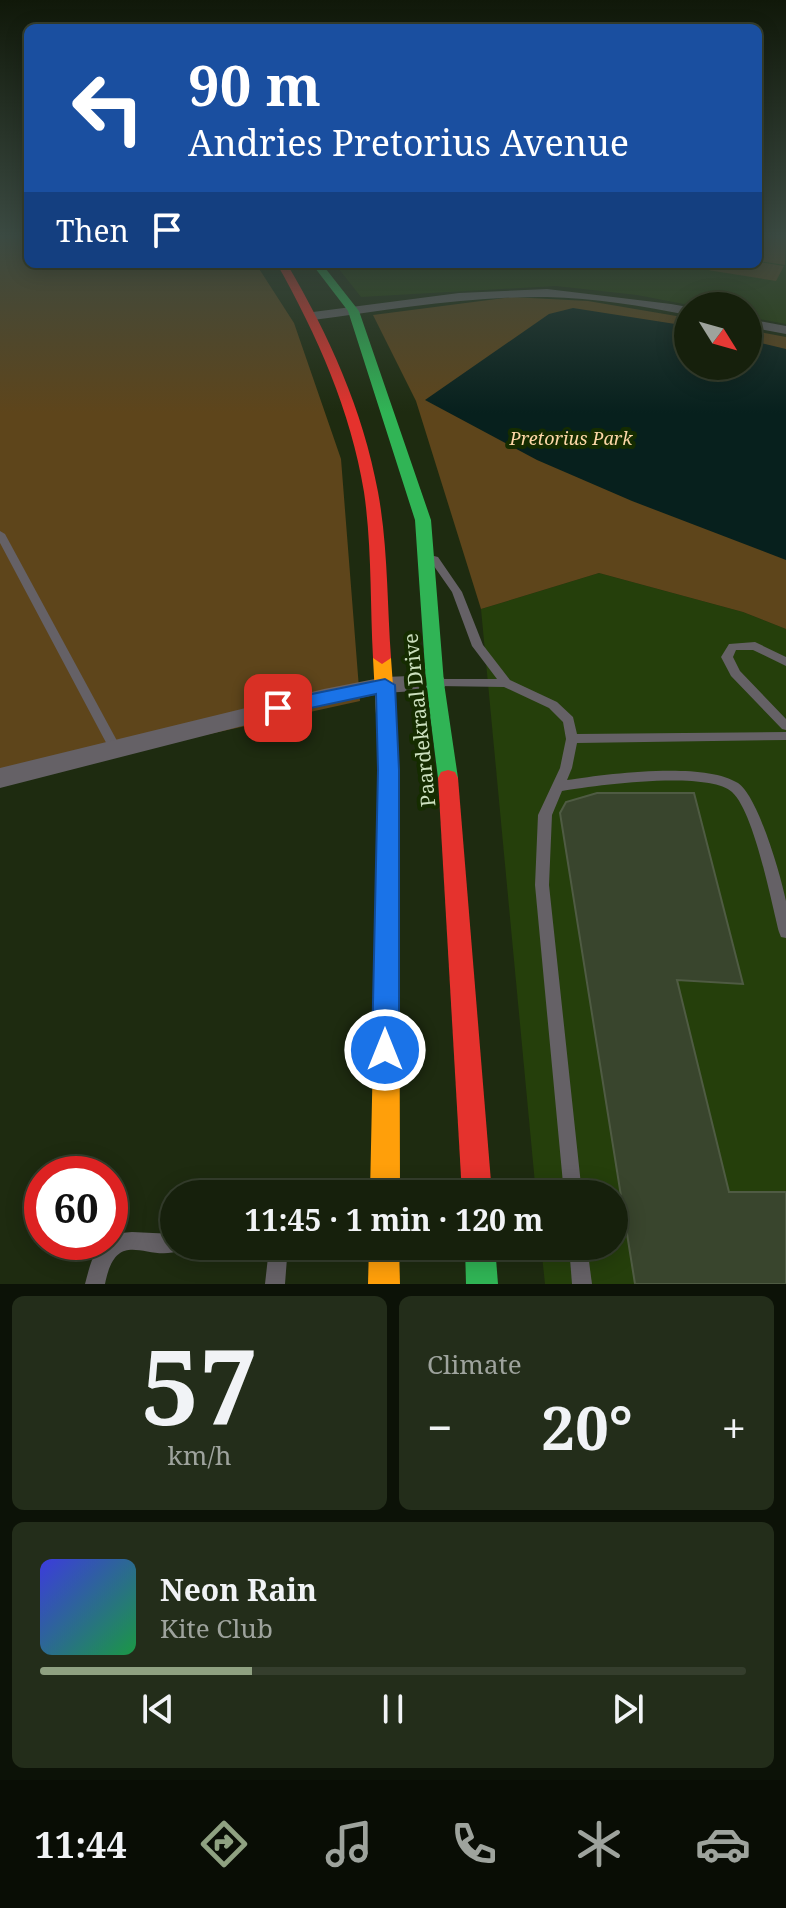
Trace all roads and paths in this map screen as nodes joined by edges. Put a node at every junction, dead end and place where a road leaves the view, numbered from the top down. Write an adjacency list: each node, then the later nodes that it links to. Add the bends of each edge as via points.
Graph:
1 (300, 294): 7 (main road, Paardekraal Drive)
2 (340, 294): 6 (main road, Paardekraal Drive)
3 (525, 294): 6 (street)
4 (561, 294): 5 (street)
5 (674, 309)
6 (353, 311): 7 (street); 11 (main road, Paardekraal Drive, via 391,414)
7 (313, 316): 15 (main road, Paardekraal Drive, via 351,412 371,493)
8 (762, 326): 9 (street)
9 (786, 330)
10 (0, 534): 19 (lane)
11 (428, 553): 13 (main road, Paardekraal Drive); 14 (lane, via 457,592 478,646)
12 (786, 662): 16 (lane, via 747,644 733,647 727,657 735,673)
13 (435, 683): 14 (lane); 15 (street); 24 (main road, Paardekraal Drive, via 447,758)
14 (506, 683): 18 (lane, via 553,705 569,720)
15 (385, 685): 19 (street); 23 (main road, Paardekraal Drive)
16 (786, 726)
17 (786, 736): 18 (lane)
18 (572, 739): 21 (lane)
19 (116, 750): 20 (street)
20 (0, 778)
21 (557, 787): 22 (lane, via 632,775 735,787 756,824); 25 (lane, via 545,815 542,885)
22 (786, 932)
23 (385, 1180)
24 (476, 1180)
25 (572, 1180)
26 (160, 1242): 31 (lane, via 119,1240 97,1268)
27 (277, 1260): 32 (lane)
28 (384, 1260): 33 (main road)
29 (481, 1260): 34 (main road)
30 (579, 1260): 35 (lane)
31 (95, 1284)
32 (275, 1284)
33 (384, 1284)
34 (482, 1284)
35 (582, 1284)

